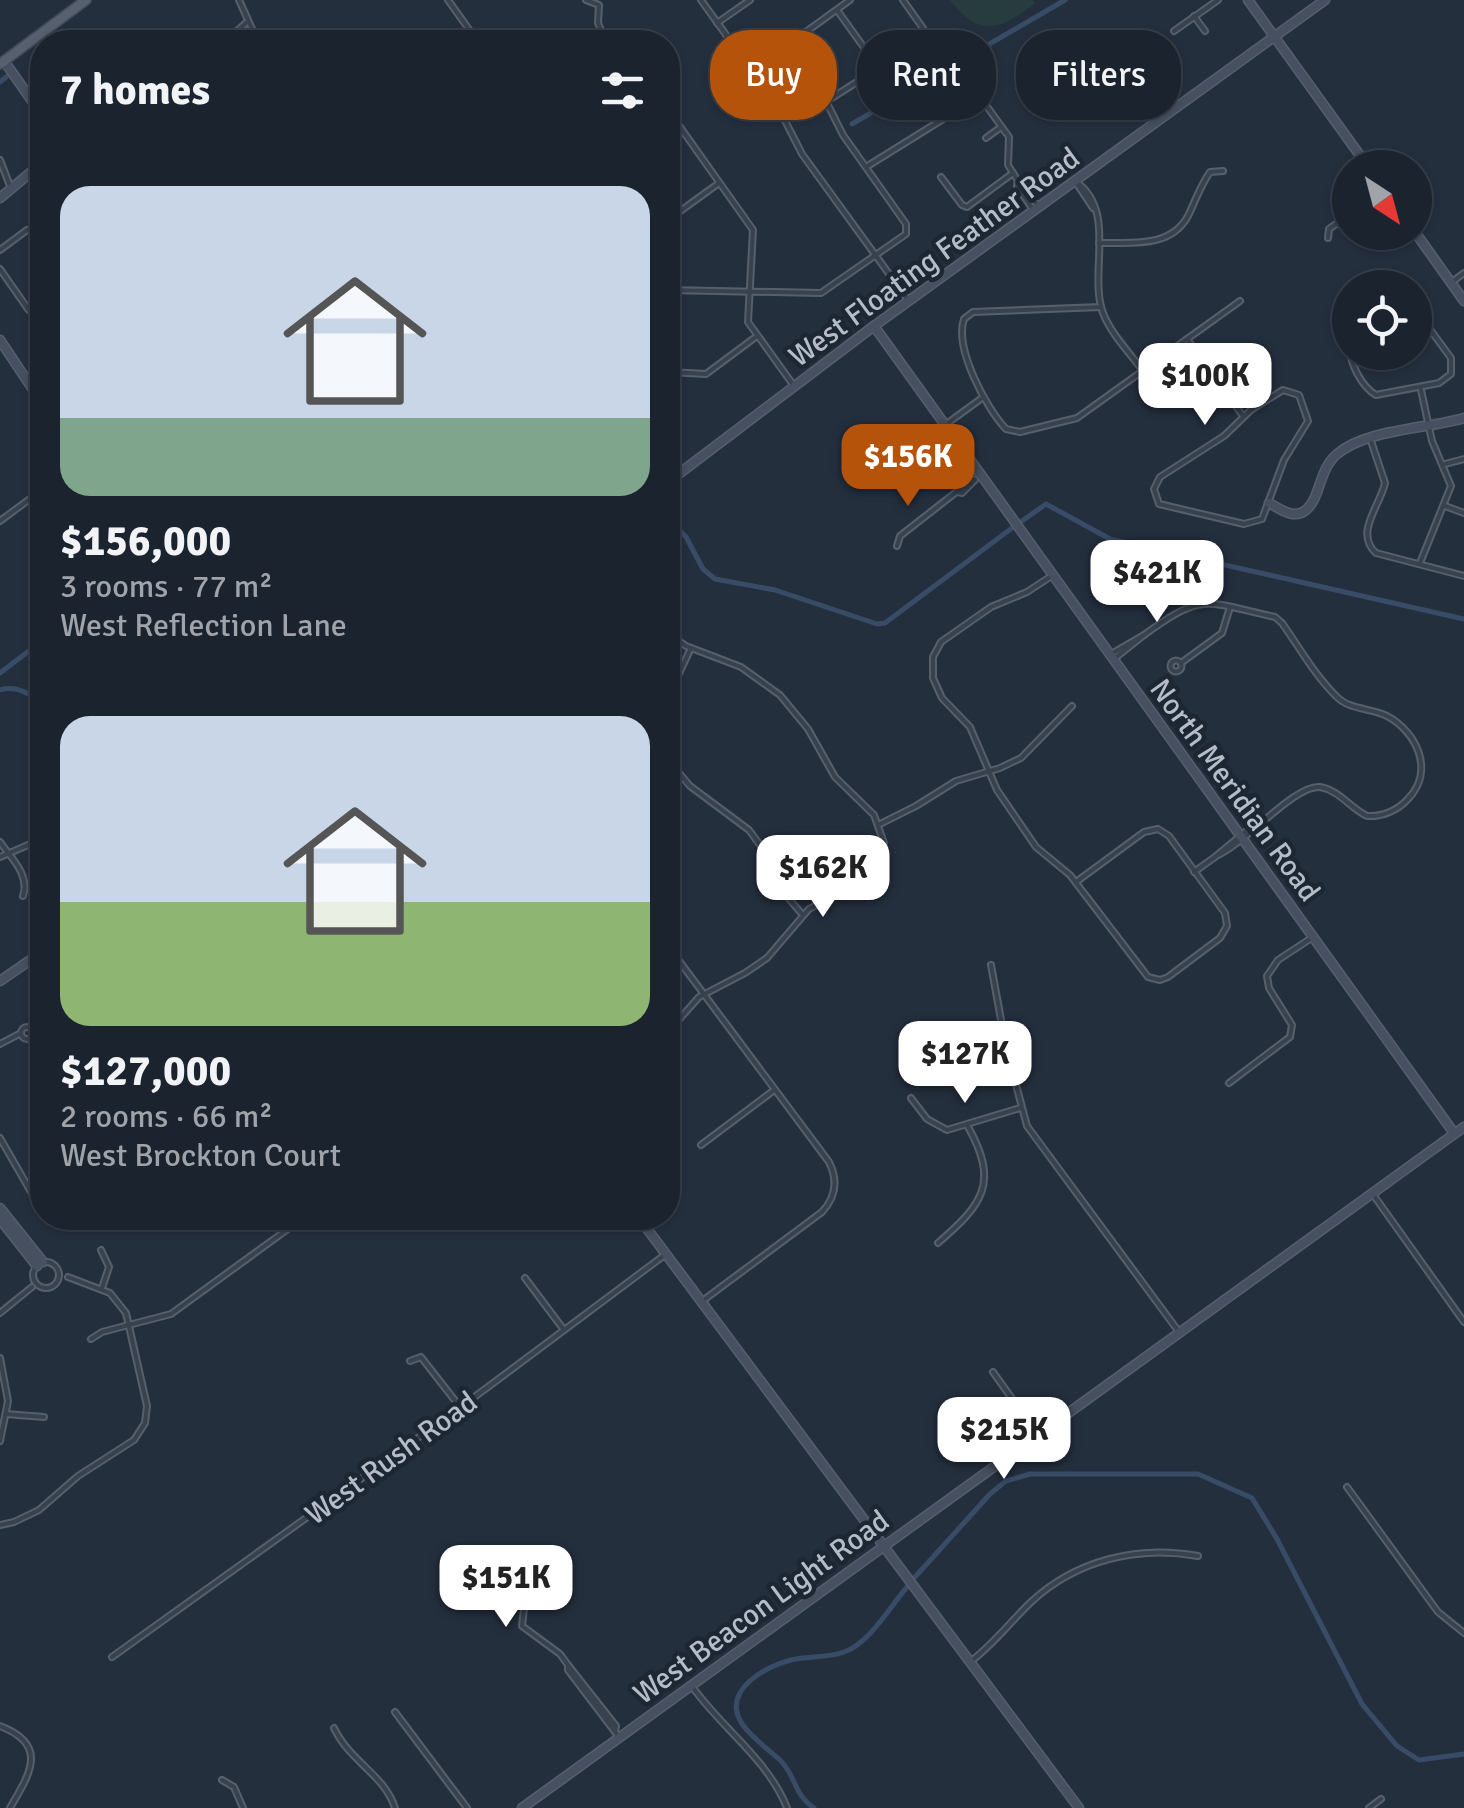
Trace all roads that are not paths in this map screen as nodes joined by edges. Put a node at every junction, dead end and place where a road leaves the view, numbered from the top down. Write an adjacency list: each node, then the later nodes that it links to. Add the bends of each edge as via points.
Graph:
1 (86, 0): 17 (main road)
2 (239, 0): 15 (street)
3 (448, 0): 20 (street)
4 (586, 0): 12 (street)
5 (700, 0): 16 (street)
6 (750, 0): 16 (street)
7 (850, 0): 13 (street)
8 (903, 0): 24 (street)
9 (1218, 0): 14 (street)
10 (1248, 0): 27 (street)
11 (1325, 0): 27 (street, West Floating Feather Road)
12 (600, 2): 21 (street)
13 (837, 10): 23 (street); 28 (street)
14 (1194, 16): 25 (street); 26 (street)
15 (248, 21): 18 (street); 19 (street)
16 (717, 23): 22 (street)
17 (44, 30)
18 (239, 30)
19 (252, 30)
20 (469, 30)
21 (601, 30)
22 (722, 30)
23 (809, 30)
24 (922, 30)
25 (1175, 30)
26 (1205, 31)
27 (1274, 36): 37 (street); 44 (street, West Floating Feather Road)
28 (857, 38)
29 (30, 40): 30 (main road)
30 (1, 60): 31 (street)
31 (30, 98)
32 (785, 120): 56 (street)
33 (836, 120): 39 (street)
34 (1002, 127): 36 (street); 39 (street, via 977,98); 41 (street)
35 (680, 128): 45 (street)
36 (986, 138)
37 (1355, 150)
38 (1, 160): 46 (street)
39 (865, 168): 56 (street, via 908,231)
40 (1222, 170): 53 (street, via 1210,172 1172,235)
41 (1013, 173): 43 (street, via 964,207); 48 (street)
42 (30, 174): 46 (street)
43 (941, 177)
44 (1075, 181): 48 (street, West Floating Feather Road); 53 (street, via 1091,199)
45 (719, 183): 49 (street); 64 (street, via 755,234)
46 (12, 190): 47 (street)
47 (0, 198)
48 (1037, 209): 65 (street, West Floating Feather Road)
49 (680, 211)
50 (1332, 227): 52 (street)
51 (30, 229): 54 (street)
52 (1328, 238)
53 (1099, 243): 68 (street)
54 (0, 250)
55 (1428, 250): 60 (street)
56 (876, 256): 64 (street, via 826,292); 65 (street)
57 (0, 269): 59 (street)
58 (1464, 273): 60 (street)
59 (3, 279): 61 (street)
60 (1451, 282): 67 (street)
61 (10, 283): 62 (street); 69 (street)
62 (0, 290)
63 (680, 290): 64 (street)
64 (749, 292): 72 (street, via 747,318)
65 (909, 301): 70 (street, West Floating Feather Road)
66 (1240, 301): 73 (street)
67 (1464, 301)
68 (1101, 307): 76 (street); 81 (street, via 973,312 961,334)
69 (28, 309)
70 (874, 326): 79 (street, West Floating Feather Road); 84 (street, North Meridian Road)
71 (1432, 332): 80 (street, via 1452,368 1446,379)
72 (757, 336): 77 (street, via 706,374); 79 (street)
73 (1187, 339): 76 (street); 82 (street)
74 (0, 340): 78 (street)
75 (1358, 370): 80 (street, via 1381,396)
76 (1143, 371): 81 (street, via 1072,420 1020,432 1006,429)
77 (680, 373)
78 (30, 385)
79 (794, 386): 89 (street, West Floating Feather Road)
80 (1420, 388): 85 (street)
81 (982, 398): 84 (street)
82 (1244, 417): 92 (street, via 1283,390 1299,395 1308,421 1284,460); 92 (street, via 1160,477 1154,490 1169,508 1250,525)
83 (1464, 418): 85 (street)
84 (945, 424): 90 (street, North Meridian Road)
85 (1430, 426): 86 (street); 88 (street)
86 (1370, 438): 92 (street, via 1336,454 1303,512 1290,514); 97 (street, via 1385,487 1367,529 1370,547)
87 (1464, 458): 88 (street)
88 (1443, 464): 93 (street, via 1451,486)
89 (680, 473)
90 (978, 478): 96 (street, via 900,536); 98 (street, North Meridian Road)
91 (30, 499): 95 (street)
92 (1270, 503)
93 (1445, 506): 94 (street); 97 (street)
94 (1464, 513)
95 (0, 522)
96 (897, 546)
97 (1420, 563): 99 (street)
98 (1053, 575): 103 (street, North Meridian Road); 107 (street, via 991,607 941,642 933,657 937,689 970,727)
99 (1464, 576)
100 (1230, 607): 103 (street, via 1190,604); 104 (street, via 1222,632); 110 (street, via 1279,618 1337,698 1385,715 1411,737 1421,772 1416,789 1395,809 1375,816 1334,792 1307,788)
101 (680, 640): 102 (street)
102 (691, 648): 105 (street); 109 (street, via 740,667 780,695 835,778)
103 (1112, 657): 110 (street, North Meridian Road)
104 (1181, 662)
105 (680, 671)
106 (1072, 706): 107 (street, via 1032,750)
107 (989, 772): 109 (street, via 956,780); 116 (street, via 1036,847)
108 (680, 774): 118 (street, via 749,830)
109 (880, 824): 118 (street, via 884,849 873,874)
110 (1241, 837): 115 (street); 119 (street, North Meridian Road)
111 (0, 842): 113 (street)
112 (30, 844): 113 (street)
113 (8, 853): 114 (street); 117 (street, via 24,876)
114 (0, 857)
115 (1194, 872): 116 (street, via 1158,829 1144,832); 116 (street, via 1227,926 1169,976 1154,980)
116 (1076, 882)
117 (24, 896)
118 (802, 914): 124 (street, via 758,965)
119 (1313, 937): 128 (street, via 1268,971 1269,988 1292,1024 1290,1038); 134 (street, North Meridian Road)
120 (30, 960): 123 (street)
121 (680, 962): 124 (street)
122 (991, 965): 131 (street)
123 (1, 978)
124 (704, 994): 125 (street); 129 (street)
125 (680, 1019)
126 (21, 1033): 127 (street)
127 (0, 1044)
128 (1228, 1083)
129 (775, 1090): 136 (street); 155 (street, via 830,1162 835,1191 822,1212)
130 (911, 1098): 132 (street, via 942,1128)
131 (1020, 1108): 132 (street); 160 (street, via 1036,1142)
132 (967, 1124): 143 (street, via 982,1169 981,1197)
133 (1464, 1126): 134 (street, West Beacon Light Road)
134 (1454, 1133): 138 (street, West Beacon Light Road)
135 (2, 1143): 137 (street)
136 (701, 1145)
137 (30, 1188)
138 (1372, 1193): 157 (street); 160 (street, West Beacon Light Road)
139 (0, 1208): 146 (street)
140 (0, 1219): 146 (street)
141 (287, 1230): 158 (street, via 172,1314)
142 (648, 1230): 145 (street)
143 (938, 1243)
144 (102, 1250): 154 (street, via 109,1267)
145 (666, 1254): 155 (street); 159 (street, West Rush Road)
146 (40, 1264): 147 (street, via 51,1262); 150 (street)
147 (58, 1270): 148 (street); 151 (street)
148 (68, 1277): 151 (street); 154 (street)
149 (525, 1278): 159 (street)
150 (34, 1280): 152 (street); 153 (street)
151 (58, 1281): 152 (street)
152 (40, 1286): 153 (street)
153 (32, 1287): 156 (street)
154 (102, 1288): 158 (street, via 122,1306)
155 (702, 1302): 172 (street)
156 (0, 1313)
157 (1464, 1322)
158 (130, 1326): 161 (street); 171 (street, via 146,1406 134,1440 39,1510)
159 (564, 1330): 165 (street, West Rush Road)
160 (1179, 1332): 168 (street, West Beacon Light Road)
161 (91, 1338)
162 (0, 1358): 166 (street)
163 (410, 1361): 165 (street, via 421,1357)
164 (993, 1372): 168 (street)
165 (460, 1407): 176 (street, West Rush Road)
166 (6, 1414): 167 (street); 169 (street)
167 (44, 1416)
168 (1038, 1435): 172 (street, West Beacon Light Road)
169 (0, 1441)
170 (1347, 1487): 175 (street, via 1438,1612)
171 (0, 1524)
172 (884, 1546): 177 (street); 178 (street, West Beacon Light Road)
173 (1198, 1556): 177 (street, via 1138,1553 1080,1569 1039,1595)
174 (544, 1582): 182 (street, via 524,1608 522,1626 560,1654)
175 (1464, 1633)
176 (112, 1656)
177 (970, 1662): 191 (street)
178 (691, 1685): 182 (street, West Beacon Light Road); 190 (street, via 773,1778)
179 (394, 1712): 188 (street)
180 (0, 1726): 185 (street, via 32,1757)
181 (334, 1728): 187 (street)
182 (617, 1735): 189 (street, West Beacon Light Road)
183 (222, 1780): 186 (street, via 234,1787)
184 (1381, 1799): 192 (street)
185 (10, 1808)
186 (243, 1808)
187 (395, 1808)
188 (467, 1808)
189 (522, 1808)
190 (787, 1808)
191 (1079, 1808)
192 (1369, 1808)

